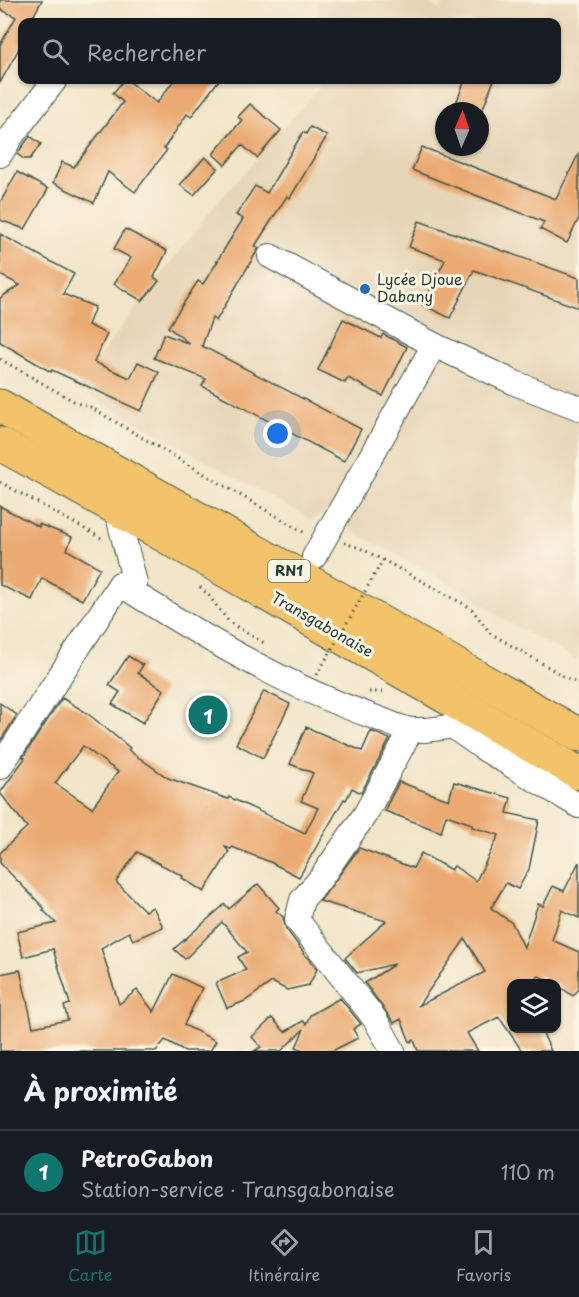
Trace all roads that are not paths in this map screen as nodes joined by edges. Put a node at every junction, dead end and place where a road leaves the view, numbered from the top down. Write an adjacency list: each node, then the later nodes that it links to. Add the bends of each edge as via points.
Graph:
1 (52, 84): 2 (street)
2 (0, 154)
3 (270, 256): 4 (street)
4 (434, 345): 6 (street); 9 (street)
5 (0, 406): 14 (highway, Transgabonaise / RN1)
6 (579, 408)
7 (0, 444): 8 (highway, Transgabonaise / RN1)
8 (116, 508): 10 (street, via 135,583); 11 (highway, Transgabonaise / RN1)
9 (320, 547)
10 (120, 584): 13 (street, via 171,617 290,682); 15 (street)
11 (484, 718): 12 (street); 16 (highway, Transgabonaise / RN1)
12 (452, 726): 13 (street); 17 (street)
13 (411, 730): 18 (street, via 366,813 302,900 297,920 375,1019)
14 (579, 735)
15 (0, 767)
16 (579, 773)
17 (579, 806)
18 (393, 1051)

